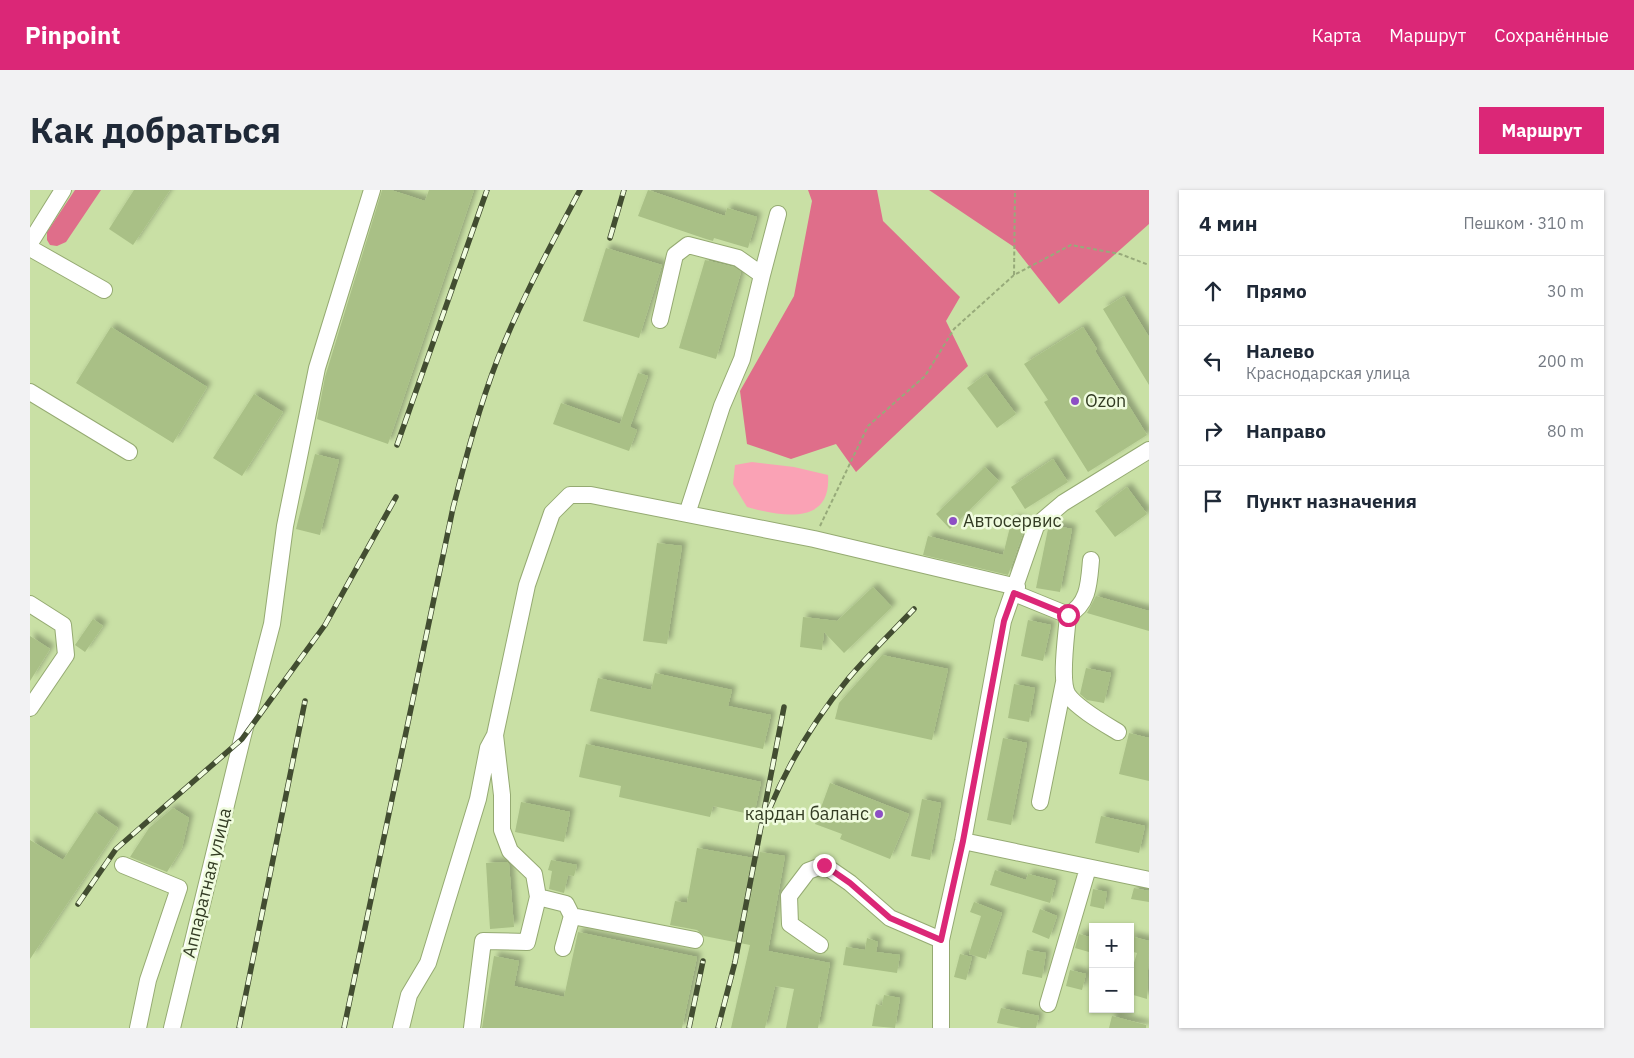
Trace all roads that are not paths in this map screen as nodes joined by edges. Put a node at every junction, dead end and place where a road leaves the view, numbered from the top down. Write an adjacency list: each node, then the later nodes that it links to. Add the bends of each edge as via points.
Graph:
1 (63, 190): 4 (street)
2 (372, 190): 34 (street, Аппаратная улица, via 317,368 286,526 272,624)
3 (778, 214): 6 (street)
4 (30, 243)
5 (30, 248): 7 (street)
6 (762, 275): 8 (street, via 738,258 688,245 675,255); 12 (street, via 742,359 722,406)
7 (104, 290)
8 (660, 320)
9 (30, 392): 11 (street)
10 (1149, 450): 14 (street, via 1063,503 1036,526)
11 (129, 452)
12 (687, 514): 14 (street, via 814,539); 20 (street, via 591,495 570,495 552,513 527,585)
13 (1091, 560): 16 (street, via 1089,587 1079,610)
14 (1016, 590): 16 (street); 22 (street, via 1004,621)
15 (30, 604): 18 (street, via 63,625 66,655)
16 (1068, 615): 17 (street)
17 (1064, 680): 19 (street, via 1068,695); 21 (street)
18 (30, 708)
19 (1118, 732)
20 (496, 735): 26 (street, via 502,830 510,851 534,874); 35 (street, via 488,748 478,799 428,963 409,996)
21 (1040, 802)
22 (963, 841): 24 (street); 29 (street)
23 (123, 865): 33 (street, via 179,888 148,980)
24 (1088, 868): 25 (street); 32 (street)
25 (1149, 880)
26 (538, 897): 27 (street, via 566,904); 36 (street, via 526,942 483,941)
27 (572, 916): 28 (street); 31 (street)
28 (695, 940)
29 (941, 940): 30 (street, via 890,918 824,865 808,871 789,896 790,924); 37 (street)
30 (820, 946)
31 (562, 948)
32 (1048, 1004)
33 (138, 1028)
34 (172, 1028)
35 (400, 1028)
36 (472, 1028)
37 (941, 1028)

